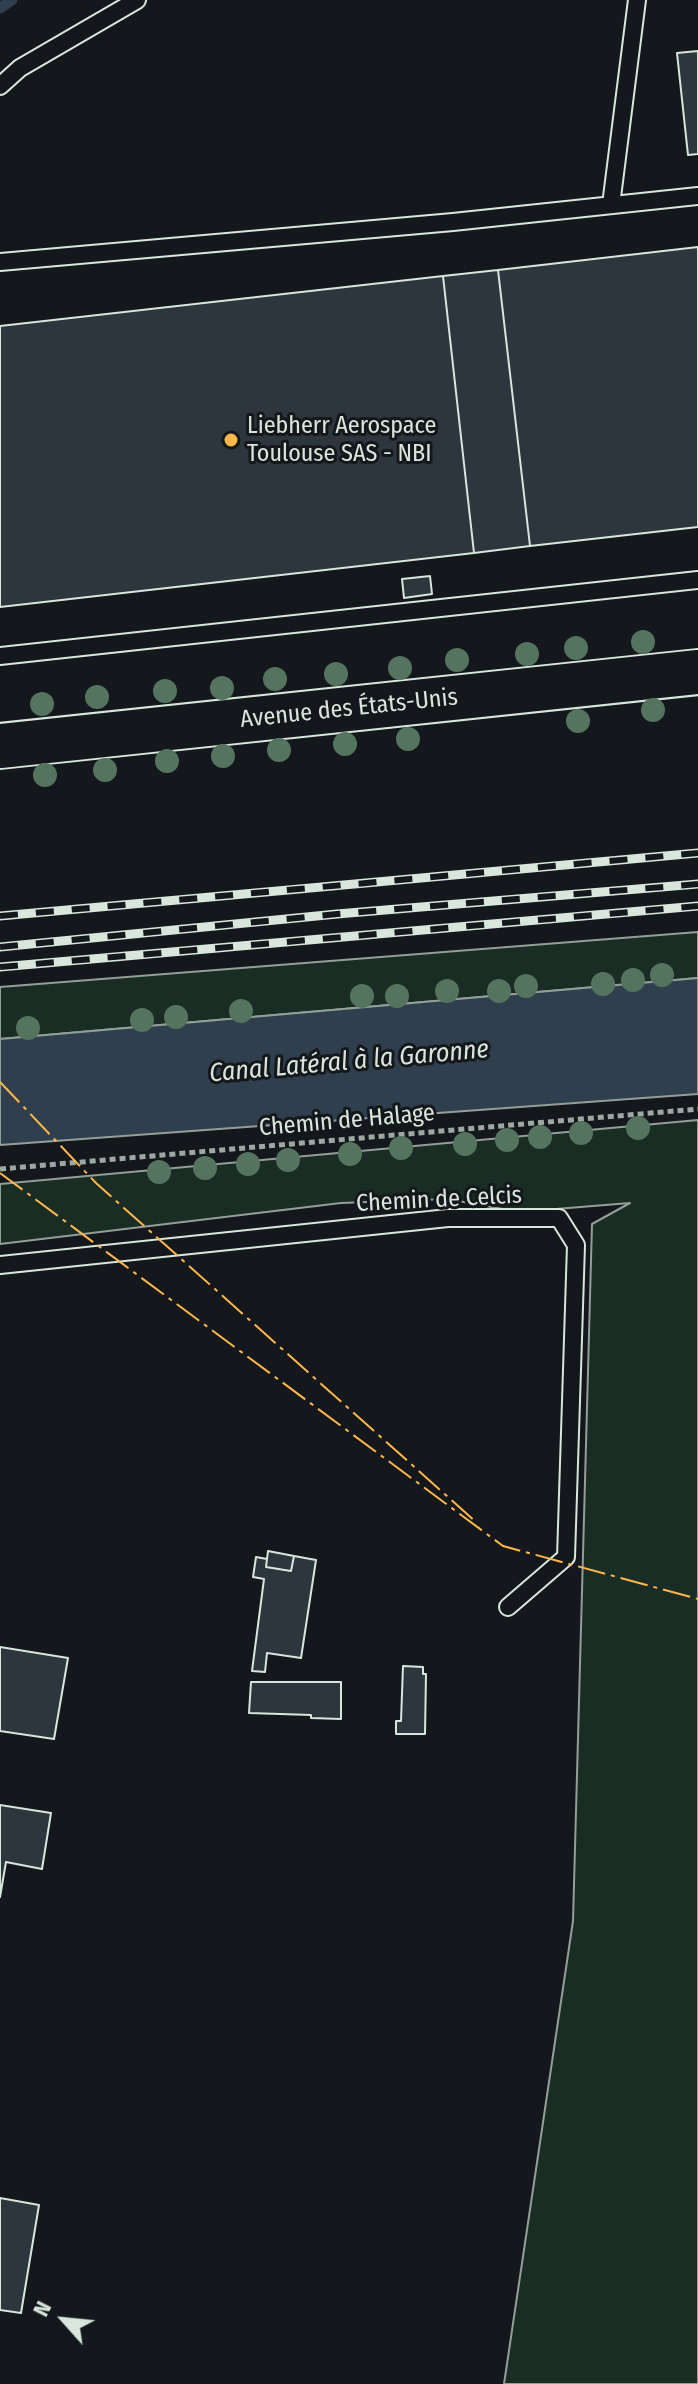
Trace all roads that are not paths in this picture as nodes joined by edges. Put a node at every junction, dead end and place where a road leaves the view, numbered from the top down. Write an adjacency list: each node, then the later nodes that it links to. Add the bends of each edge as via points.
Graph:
1 (137, 0): 3 (lane, via 20,68)
2 (637, 0): 5 (lane)
3 (0, 86)
4 (698, 196): 5 (lane)
5 (611, 205): 6 (lane)
6 (0, 262)
7 (698, 580): 8 (lane)
8 (0, 656)
9 (698, 672): 10 (main road, Avenue des États-Unis)
10 (0, 746)
11 (0, 1265): 12 (lane, Chemin de Celcis, via 448,1218 559,1218 576,1245 566,1557)
12 (508, 1607)

